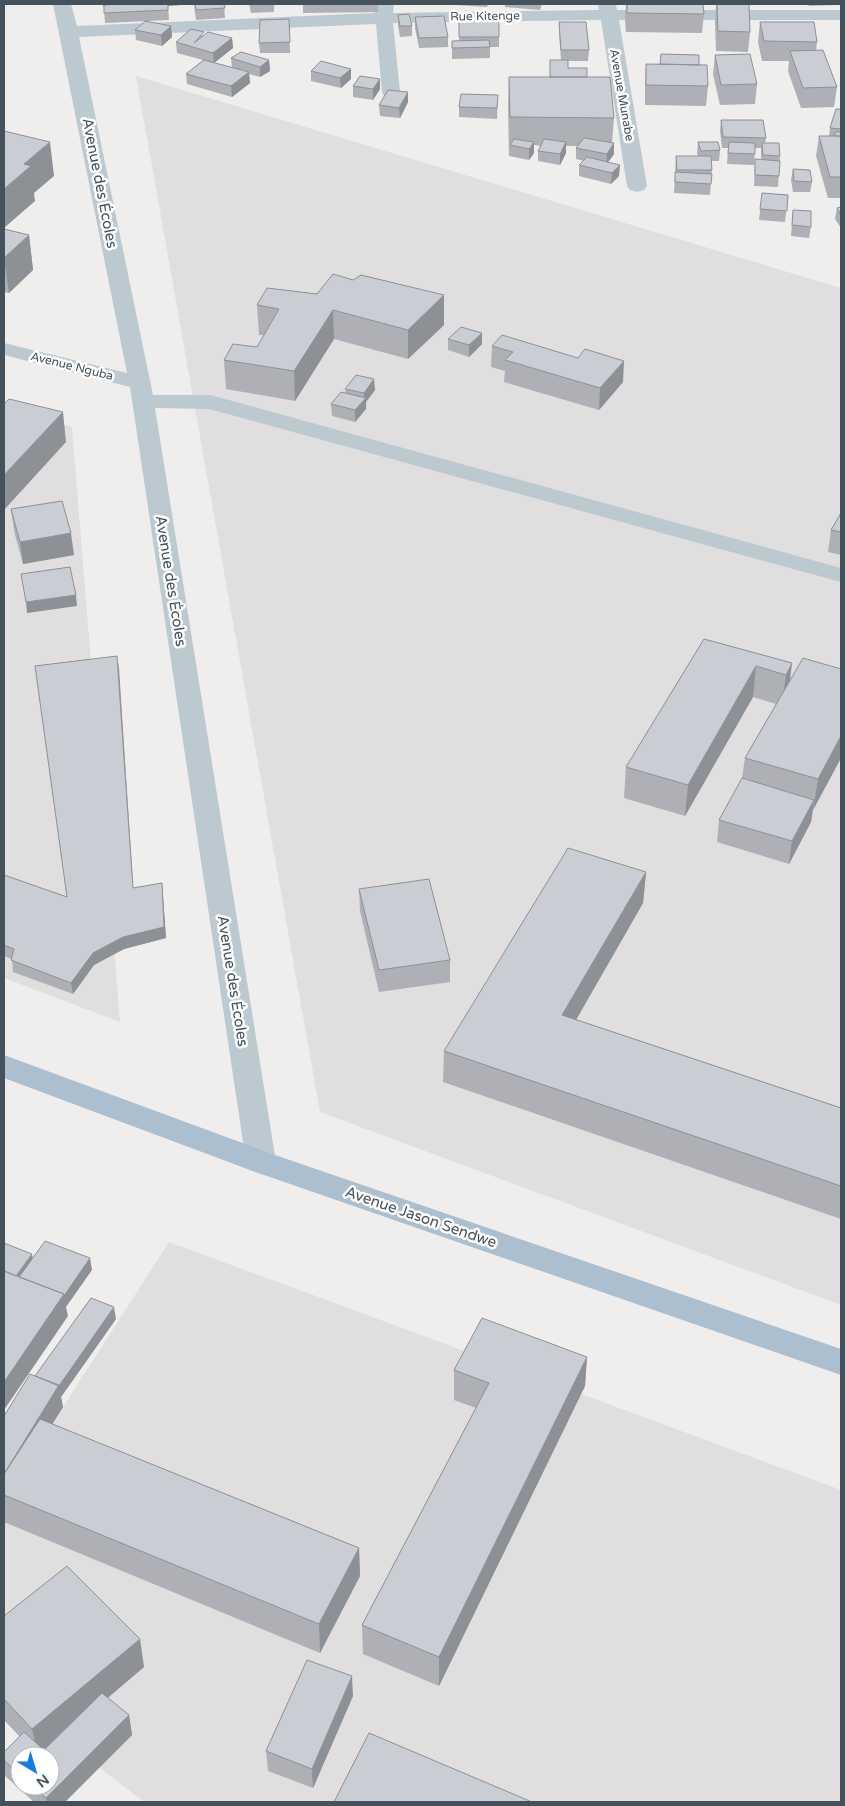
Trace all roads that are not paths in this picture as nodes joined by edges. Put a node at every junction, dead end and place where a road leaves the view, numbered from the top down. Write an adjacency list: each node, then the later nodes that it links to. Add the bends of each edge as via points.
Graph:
1 (62, 4): 5 (street, Avenue des Écoles)
2 (608, 9): 3 (street, Rue Kitenge); 4 (street, Rue Kitenge); 7 (street, Avenue Munabe)
3 (385, 11): 5 (street, Rue Kitenge); 6 (street)
4 (841, 15)
5 (69, 32): 9 (street, Avenue des Écoles)
6 (391, 92)
7 (637, 186)
8 (4, 349): 9 (street, Avenue Nguba)
9 (141, 392): 10 (street, Avenue Nguba, via 210,402); 12 (street, Avenue des Écoles)
10 (841, 575)
11 (4, 1066): 12 (main road, Avenue Jason Sendwe)
12 (261, 1162): 13 (main road, Avenue Jason Sendwe)
13 (841, 1362)

